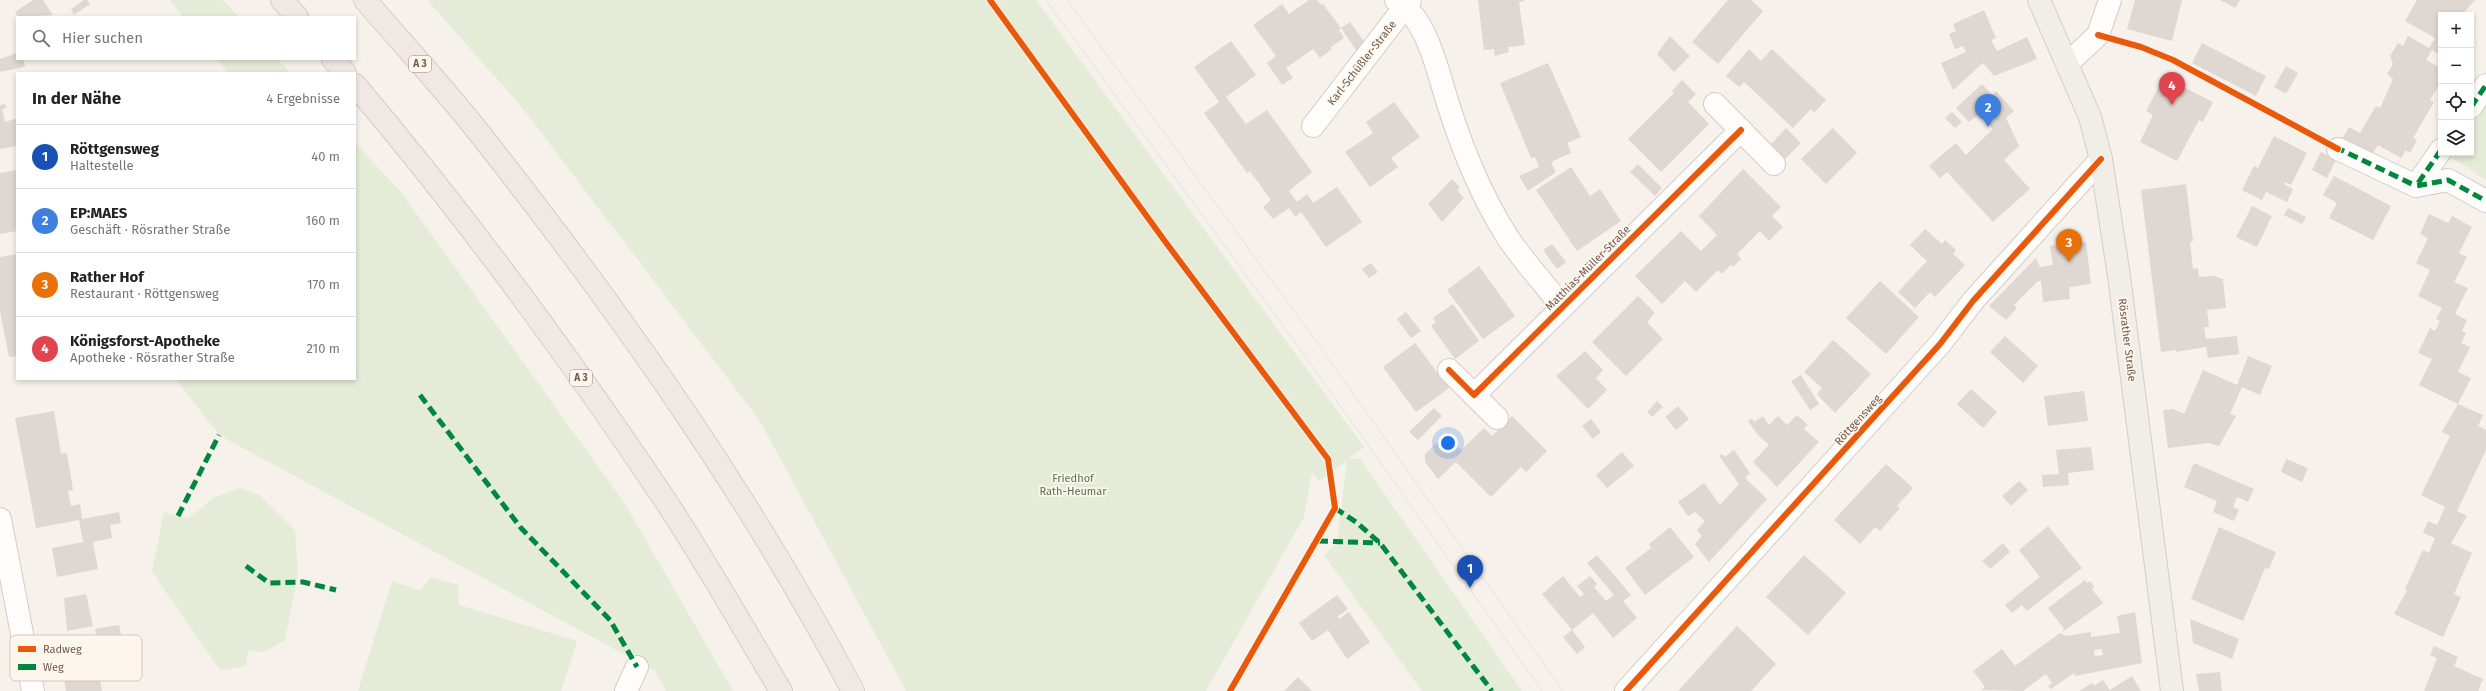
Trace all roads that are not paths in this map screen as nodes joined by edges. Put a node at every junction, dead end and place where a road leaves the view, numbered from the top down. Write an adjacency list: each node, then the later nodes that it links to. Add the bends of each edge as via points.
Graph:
1 (282, 0): 6 (highway)
2 (365, 0): 33 (highway, A 3, via 475,128 598,290 697,428 782,566)
3 (2110, 0): 8 (street, via 2098,35)
4 (1404, 2): 14 (street, Karl-Schüßler-Straße); 22 (street, Matthias-Müller-Straße, via 1431,46 1457,135 1479,188 1509,238)
5 (2043, 2): 8 (main road, Rösrather Straße)
6 (296, 16)
7 (334, 60): 9 (highway)
8 (2068, 63): 18 (main road, Rösrather Straße, via 2090,117)
9 (344, 72)
10 (2486, 85): 12 (street)
11 (356, 86): 32 (highway, A 3, via 426,170 549,331 663,498)
12 (2474, 103)
13 (1714, 104): 15 (street)
14 (1313, 126)
15 (1740, 130): 19 (street); 22 (street, Matthias-Müller-Straße)
16 (2338, 149): 20 (street)
17 (2438, 154): 20 (street)
18 (2101, 159): 34 (street, Röttgensweg, via 1973,301 1940,344); 35 (main road, Rösrather Straße, via 2121,292)
19 (1774, 164)
20 (2416, 186): 21 (street, via 2448,180)
21 (2486, 201)
22 (1562, 307): 24 (street, Matthias-Müller-Straße)
23 (1449, 370): 24 (street)
24 (1474, 395): 25 (street)
25 (1497, 418)
26 (0, 519): 27 (street)
27 (22, 635)
28 (637, 667): 31 (street)
29 (31, 681): 30 (street)
30 (33, 691)
31 (626, 691)
32 (781, 691)
33 (853, 691)
34 (1626, 691)
35 (2172, 691)

